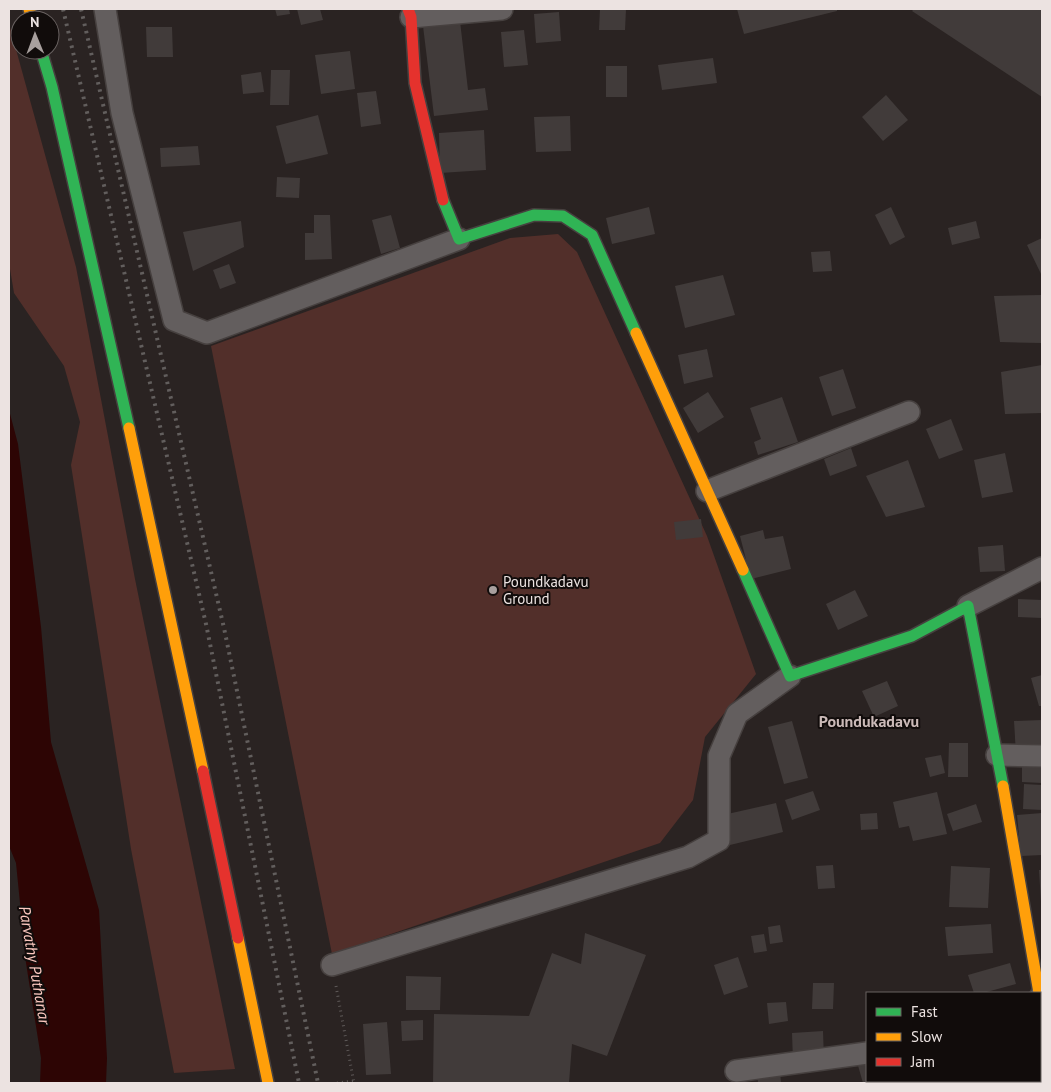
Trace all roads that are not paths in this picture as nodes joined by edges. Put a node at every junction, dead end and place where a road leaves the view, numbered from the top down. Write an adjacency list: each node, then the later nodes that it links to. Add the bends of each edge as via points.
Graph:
1 (105, 9): 5 (street, via 122,113 174,320 207,333)
2 (502, 9): 3 (street)
3 (409, 13): 5 (street, via 415,83 428,142 443,199)
4 (44, 60): 17 (street, via 117,372)
5 (459, 239): 7 (street, via 534,215 563,216 592,236)
6 (909, 412): 7 (street)
7 (707, 491): 10 (street)
8 (1042, 568): 9 (street)
9 (968, 606): 10 (street, via 912,636); 11 (street)
10 (790, 676): 13 (street, via 737,714 719,756 719,840 688,856)
11 (997, 755): 12 (street); 14 (street)
12 (1042, 756)
13 (332, 965)
14 (1039, 992)
15 (866, 1053): 16 (street)
16 (736, 1071)
17 (268, 1083)

